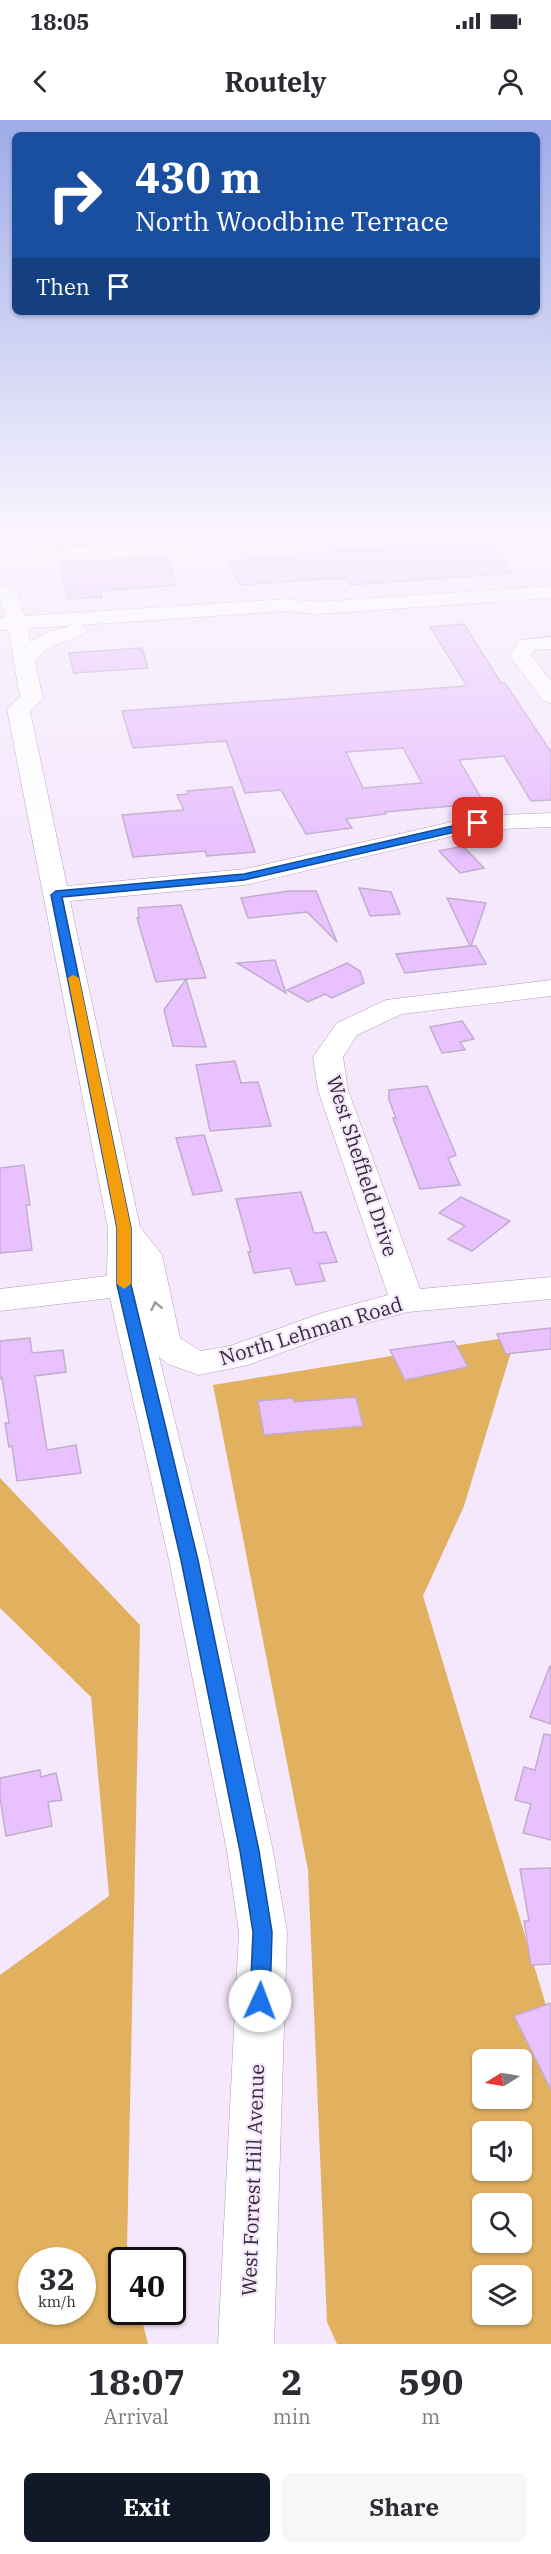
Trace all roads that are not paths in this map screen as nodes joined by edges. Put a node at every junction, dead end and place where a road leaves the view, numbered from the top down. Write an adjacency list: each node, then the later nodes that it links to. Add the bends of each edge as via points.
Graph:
1 (15, 638): 4 (street, West Forrest Hill Avenue)
2 (48, 638): 4 (street, via 33,647)
3 (551, 642): 5 (street, via 528,644 520,655)
4 (24, 660): 6 (street, West Forrest Hill Avenue, via 32,699)
5 (551, 696)
6 (9, 703): 8 (street, West Forrest Hill Avenue)
7 (551, 820): 8 (street, via 478,823 244,877)
8 (56, 895): 10 (street, West Forrest Hill Avenue)
9 (551, 988): 14 (street, West Sheffield Drive, via 396,1006 347,1029 328,1057 333,1090)
10 (124, 1228): 11 (street, West Forrest Hill Avenue); 14 (street, North Lehman Road, one-way to 10, via 334,1321 236,1357 199,1363 164,1343 145,1255)
11 (124, 1285): 13 (street); 15 (street, West Forrest Hill Avenue, via 189,1560 250,1851 263,1932)
12 (551, 1288): 14 (street, North Lehman Road)
13 (0, 1300)
14 (407, 1301)
15 (246, 2344)

